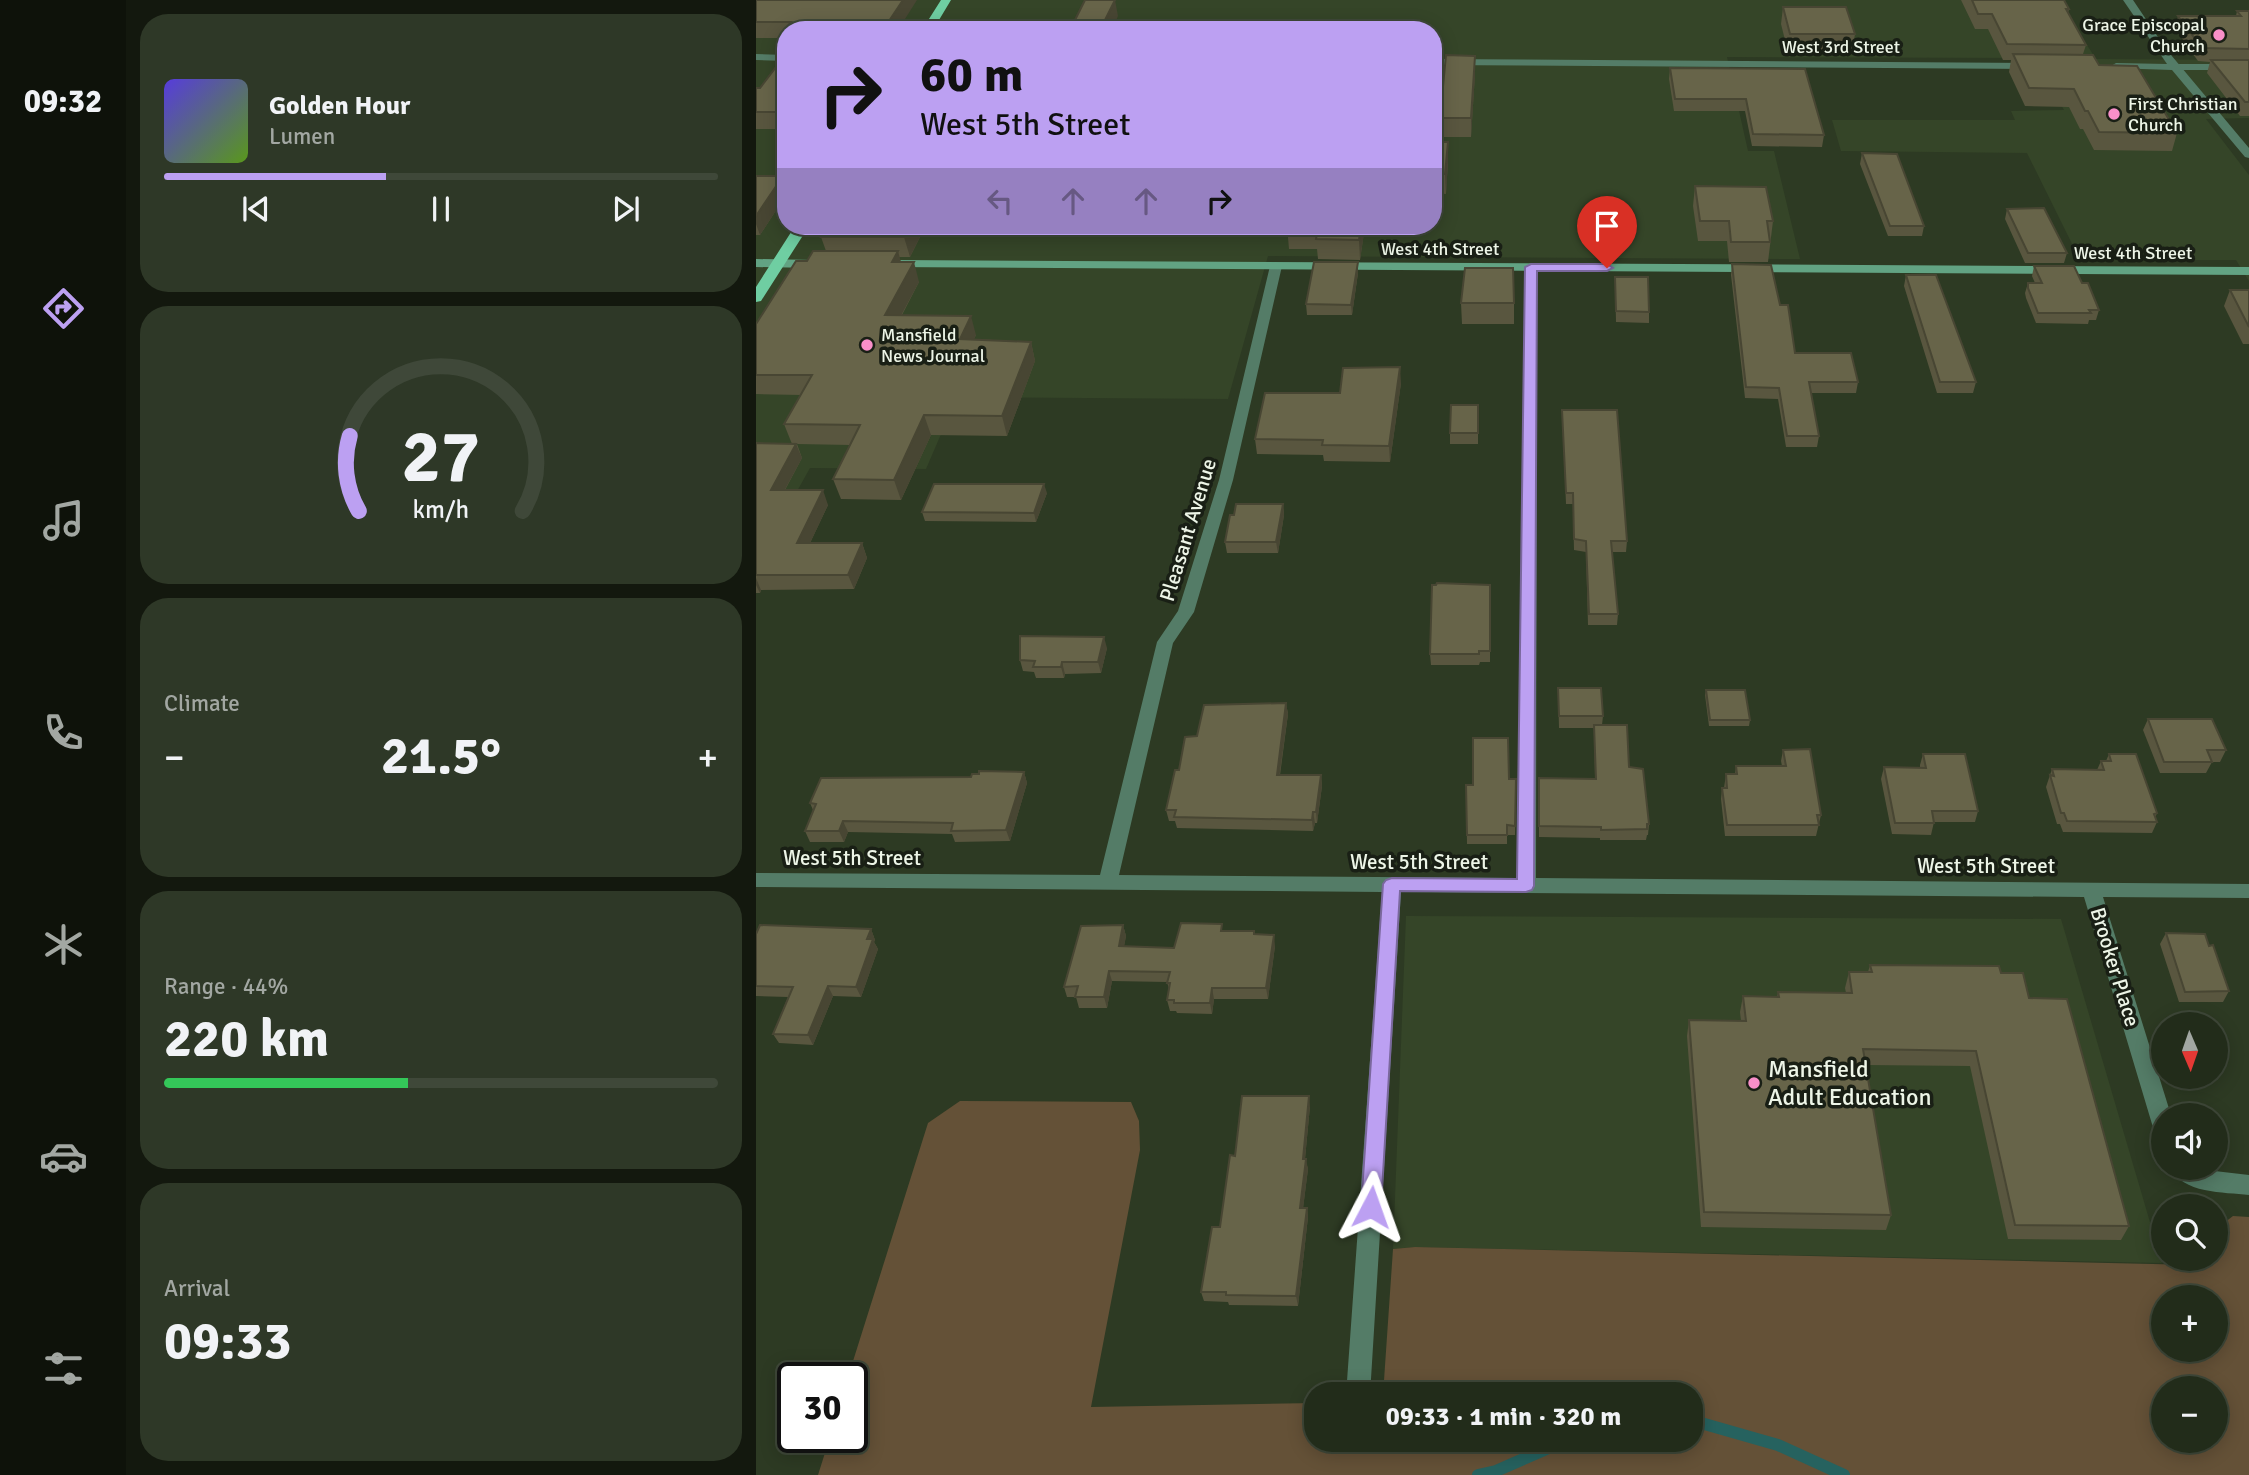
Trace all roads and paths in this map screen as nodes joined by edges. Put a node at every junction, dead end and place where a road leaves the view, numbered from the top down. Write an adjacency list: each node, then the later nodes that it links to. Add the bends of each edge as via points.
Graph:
1 (946, 0): 3 (highway)
2 (2128, 0): 9 (street)
3 (933, 21)
4 (756, 57): 5 (street)
5 (777, 58)
6 (1442, 62): 7 (street, West 3rd Street)
7 (2047, 66)
8 (2099, 66): 9 (street)
9 (2177, 67): 10 (street); 11 (street)
10 (2249, 67)
11 (2249, 155)
12 (796, 235): 14 (highway)
13 (756, 263): 14 (main road)
14 (778, 264): 15 (main road); 20 (highway)
15 (833, 264)
16 (874, 264): 17 (main road, West 4th Street)
17 (1276, 266): 18 (main road, West 4th Street); 22 (street, Pleasant Avenue, via 1226,480 1186,612 1166,642)
18 (1531, 267): 19 (main road, West 4th Street); 24 (street)
19 (2249, 271)
20 (756, 298)
21 (756, 880): 22 (street, West 5th Street)
22 (1108, 882): 23 (street, West 5th Street)
23 (1392, 884): 24 (street, West 5th Street); 30 (street)
24 (1526, 886): 25 (street, West 5th Street)
25 (2091, 890): 26 (street, West 5th Street); 27 (street, Brooker Place)
26 (2249, 891)
27 (2157, 1103)
28 (2203, 1180): 29 (street)
29 (2249, 1185)
30 (1359, 1382)

